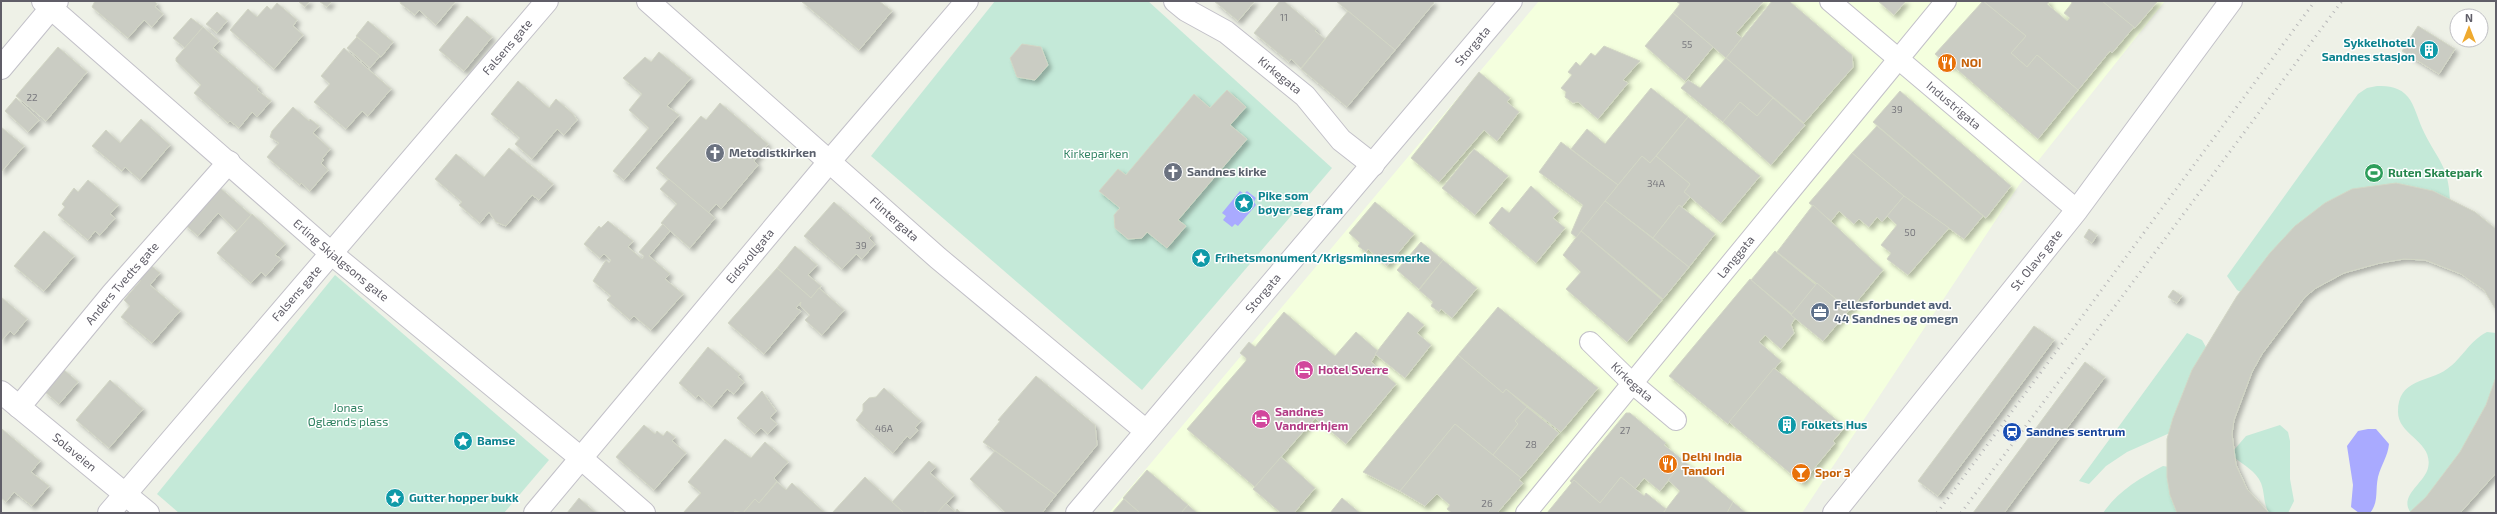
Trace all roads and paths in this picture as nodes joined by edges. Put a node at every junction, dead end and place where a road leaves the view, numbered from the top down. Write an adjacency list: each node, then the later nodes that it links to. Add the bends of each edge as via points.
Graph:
1 (548, 1): 16 (street, Falsens gate)
2 (648, 1): 13 (street, Flintergata)
3 (967, 1): 13 (street, Eidsvollgata)
4 (1174, 1): 14 (street, Kirkegata, via 1226,32 1306,96 1341,140)
5 (1511, 1): 14 (street, Storgata)
6 (1830, 1): 10 (street, Industrigata)
7 (1946, 1): 10 (street, Langgata)
8 (2231, 1): 15 (street, St. Olavs gate)
9 (51, 3): 11 (street); 12 (street, Erling Skjalgsons gate)
10 (1898, 59): 15 (street, Industrigata); 18 (street, Langgata)
11 (1, 68)
12 (229, 162): 16 (street, Erling Skjalgsons gate); 20 (street, Anders Tvedts gate, via 113,292)
13 (829, 162): 22 (street, Flintergata, via 938,258); 23 (street, Eidsvollgata)
14 (1373, 165): 22 (street, Storgata)
15 (2076, 210): 31 (street, St. Olavs gate)
16 (332, 254): 23 (street, Erling Skjalgsons gate); 24 (street, Falsens gate)
17 (1590, 342): 18 (street, Kirkegata)
18 (1632, 383): 21 (street, Kirkegata); 30 (street, Langgata)
19 (1, 392): 20 (street, Solaveien)
20 (19, 407): 24 (street, Solaveien)
21 (1676, 420)
22 (1146, 431): 29 (street, Storgata)
23 (582, 459): 27 (street, Eidsvollgata); 28 (street, Erling Skjalgsons gate)
24 (125, 494): 25 (street, Falsens gate); 26 (street, Solaveien)
25 (109, 513)
26 (148, 513)
27 (536, 513)
28 (644, 513)
29 (1077, 513)
30 (1526, 513)
31 (1834, 513)

